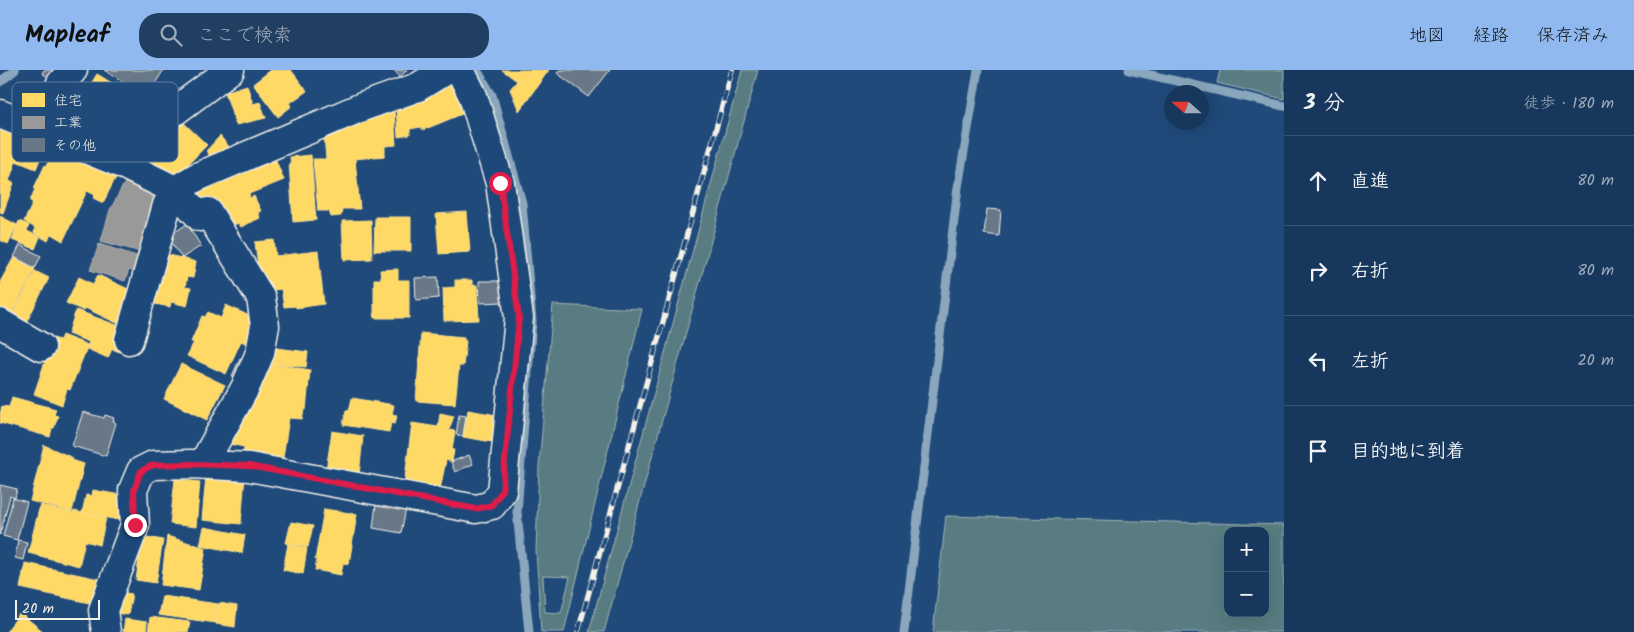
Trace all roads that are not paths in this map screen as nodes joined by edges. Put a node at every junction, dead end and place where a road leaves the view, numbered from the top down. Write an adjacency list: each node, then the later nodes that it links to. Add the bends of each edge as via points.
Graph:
1 (73, 70): 5 (street)
2 (230, 70): 6 (street)
3 (446, 70): 10 (street, via 418,87 206,173)
4 (460, 70): 14 (street, via 473,96 500,183 519,318 502,491 492,505 476,509 249,466)
5 (62, 82)
6 (178, 109)
7 (0, 114): 8 (street)
8 (12, 119)
9 (120, 163): 10 (street)
10 (175, 190): 12 (street, via 167,205); 14 (street, via 200,217 208,212 260,298 265,326 260,353 245,388)
11 (0, 323): 13 (street)
12 (129, 340)
13 (41, 347)
14 (203, 464): 15 (street, via 153,465 141,471 134,490 135,525 103,610)
15 (106, 632)

